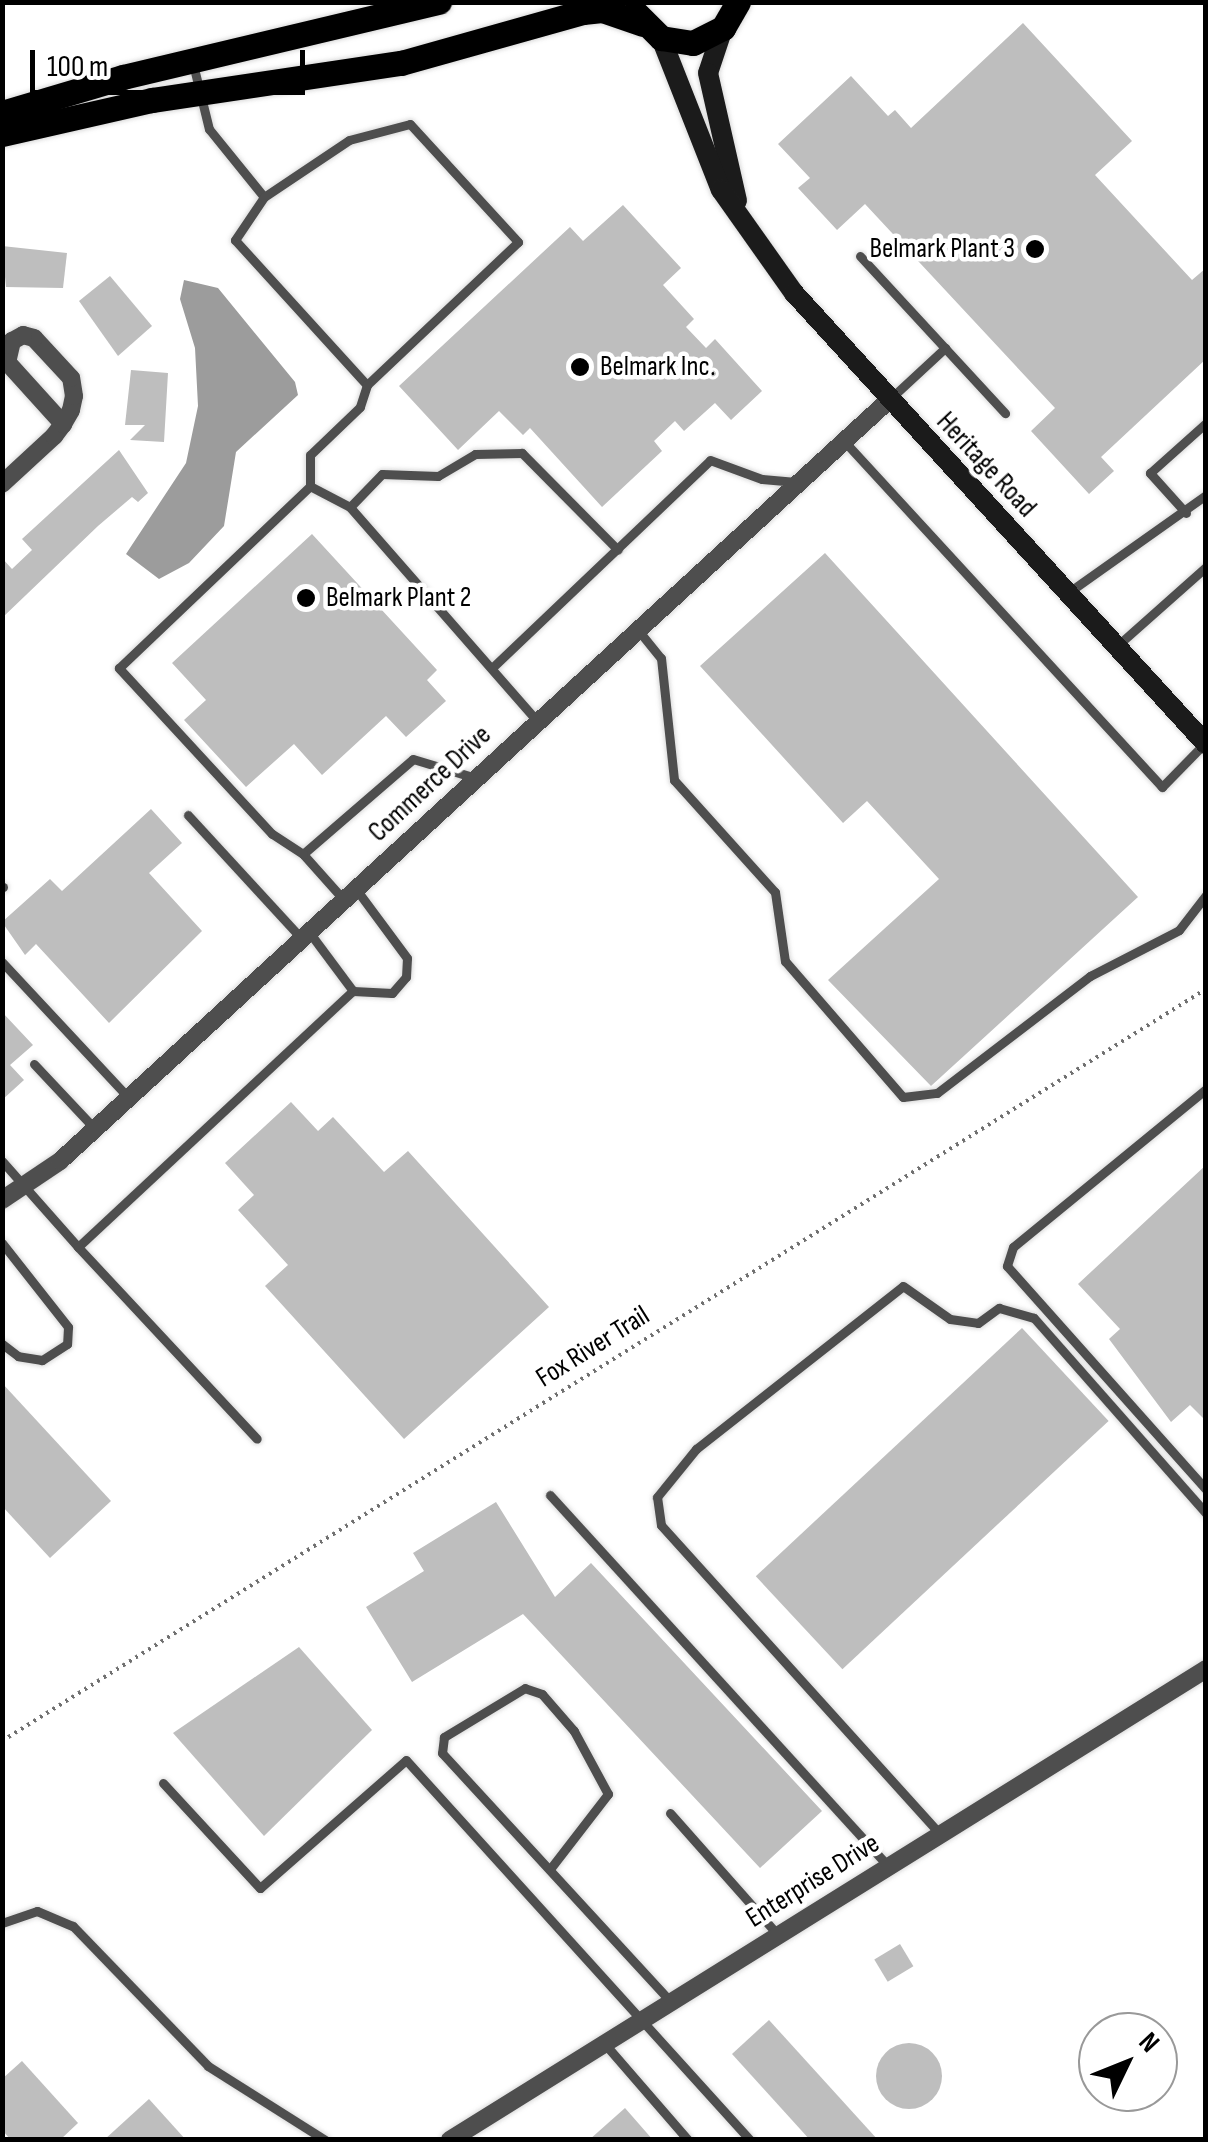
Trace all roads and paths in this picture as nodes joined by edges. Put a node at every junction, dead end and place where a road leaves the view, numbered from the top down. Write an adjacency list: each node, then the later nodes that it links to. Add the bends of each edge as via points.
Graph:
1 (440, 2): 4 (main road)
2 (736, 12): 3 (main road, via 693,43); 9 (main road, Heritage Road, via 708,73)
3 (645, 22): 5 (main road, via 583,12 401,64); 9 (main road, Heritage Road, via 707,161)
4 (193, 61): 5 (lane); 6 (main road)
5 (200, 92): 7 (main road); 8 (lane, via 218,145 253,177)
6 (2, 113)
7 (2, 134)
8 (264, 198): 12 (lane, via 235,240); 12 (lane, via 349,140 410,124 518,242)
9 (739, 213): 13 (main road, Heritage Road, via 794,293)
10 (860, 256): 11 (lane)
11 (945, 348): 13 (lane); 14 (lane)
12 (367, 385): 20 (lane, via 360,407 310,454)
13 (889, 400): 17 (street, Commerce Drive); 26 (main road, Heritage Road)
14 (1005, 413)
15 (1206, 423): 23 (lane, via 1150,473)
16 (63, 424): 16 (street, via 74,396 71,378 34,338 12,340 7,362); 19 (street)
17 (844, 442): 18 (street, Commerce Drive); 31 (lane, via 1162,787)
18 (799, 483): 24 (lane, via 762,479 710,460); 27 (street, Commerce Drive)
19 (2, 484)
20 (310, 486): 22 (lane); 34 (lane, via 119,668 272,834)
21 (1206, 495): 23 (lane)
22 (350, 507): 24 (lane, via 382,474 438,476 475,454 522,454); 29 (lane)
23 (1186, 513): 26 (lane)
24 (618, 550): 29 (lane)
25 (1206, 567): 28 (lane)
26 (1067, 593): 28 (main road, Heritage Road)
27 (638, 630): 30 (street, Commerce Drive); 36 (lane, via 661,658 674,780 775,892 784,961 903,1097 937,1093 1090,976 1179,930)
28 (1116, 646): 31 (main road, Heritage Road)
29 (494, 666): 30 (lane)
30 (538, 722): 32 (street, Commerce Drive)
31 (1205, 744)
32 (476, 779): 34 (lane, via 414,759); 35 (street, Commerce Drive)
33 (188, 815): 37 (lane)
34 (303, 854): 35 (lane)
35 (350, 894): 37 (street, Commerce Drive); 40 (lane, via 408,958 406,978 392,993)
36 (1206, 895)
37 (306, 936): 40 (lane); 43 (street, Commerce Drive)
38 (2, 962): 43 (lane)
39 (1206, 989): 56 (path, Fox River Trail)
40 (353, 991): 49 (lane)
41 (34, 1064): 44 (lane)
42 (1206, 1089): 52 (lane, via 1013,1247 1007,1266)
43 (129, 1098): 44 (street, Commerce Drive)
44 (95, 1128): 46 (street, Commerce Drive)
45 (2, 1160): 46 (lane)
46 (22, 1190): 47 (street, Commerce Drive); 49 (lane)
47 (2, 1200)
48 (2, 1242): 50 (lane, via 68,1327 66,1344 42,1360 18,1356)
49 (78, 1247): 51 (lane)
50 (2, 1344)
51 (257, 1439)
52 (1206, 1490)
53 (550, 1495): 60 (lane)
54 (1206, 1513): 59 (lane, via 1034,1318 999,1308 978,1323 950,1319 902,1286 696,1449 657,1497 661,1526)
55 (1206, 1668): 59 (street, Enterprise Drive)
56 (2, 1741)
57 (163, 1783): 65 (lane, via 260,1888 406,1760)
58 (670, 1814): 63 (lane)
59 (940, 1834): 60 (street, Enterprise Drive)
60 (888, 1866): 63 (street, Enterprise Drive)
61 (550, 1869): 61 (lane, via 608,1794 574,1732 542,1694 525,1688 444,1737 442,1752); 64 (lane)
62 (2, 1923): 67 (lane, via 37,1911 73,1926 208,2066)
63 (778, 1936): 64 (street, Enterprise Drive)
64 (672, 2002): 65 (street, Enterprise Drive)
65 (643, 2018): 66 (street, Enterprise Drive); 70 (lane, via 658,2044)
66 (604, 2043): 68 (street, Enterprise Drive); 69 (lane)
67 (319, 2138)
68 (450, 2140)
69 (688, 2140)
70 (750, 2140)

